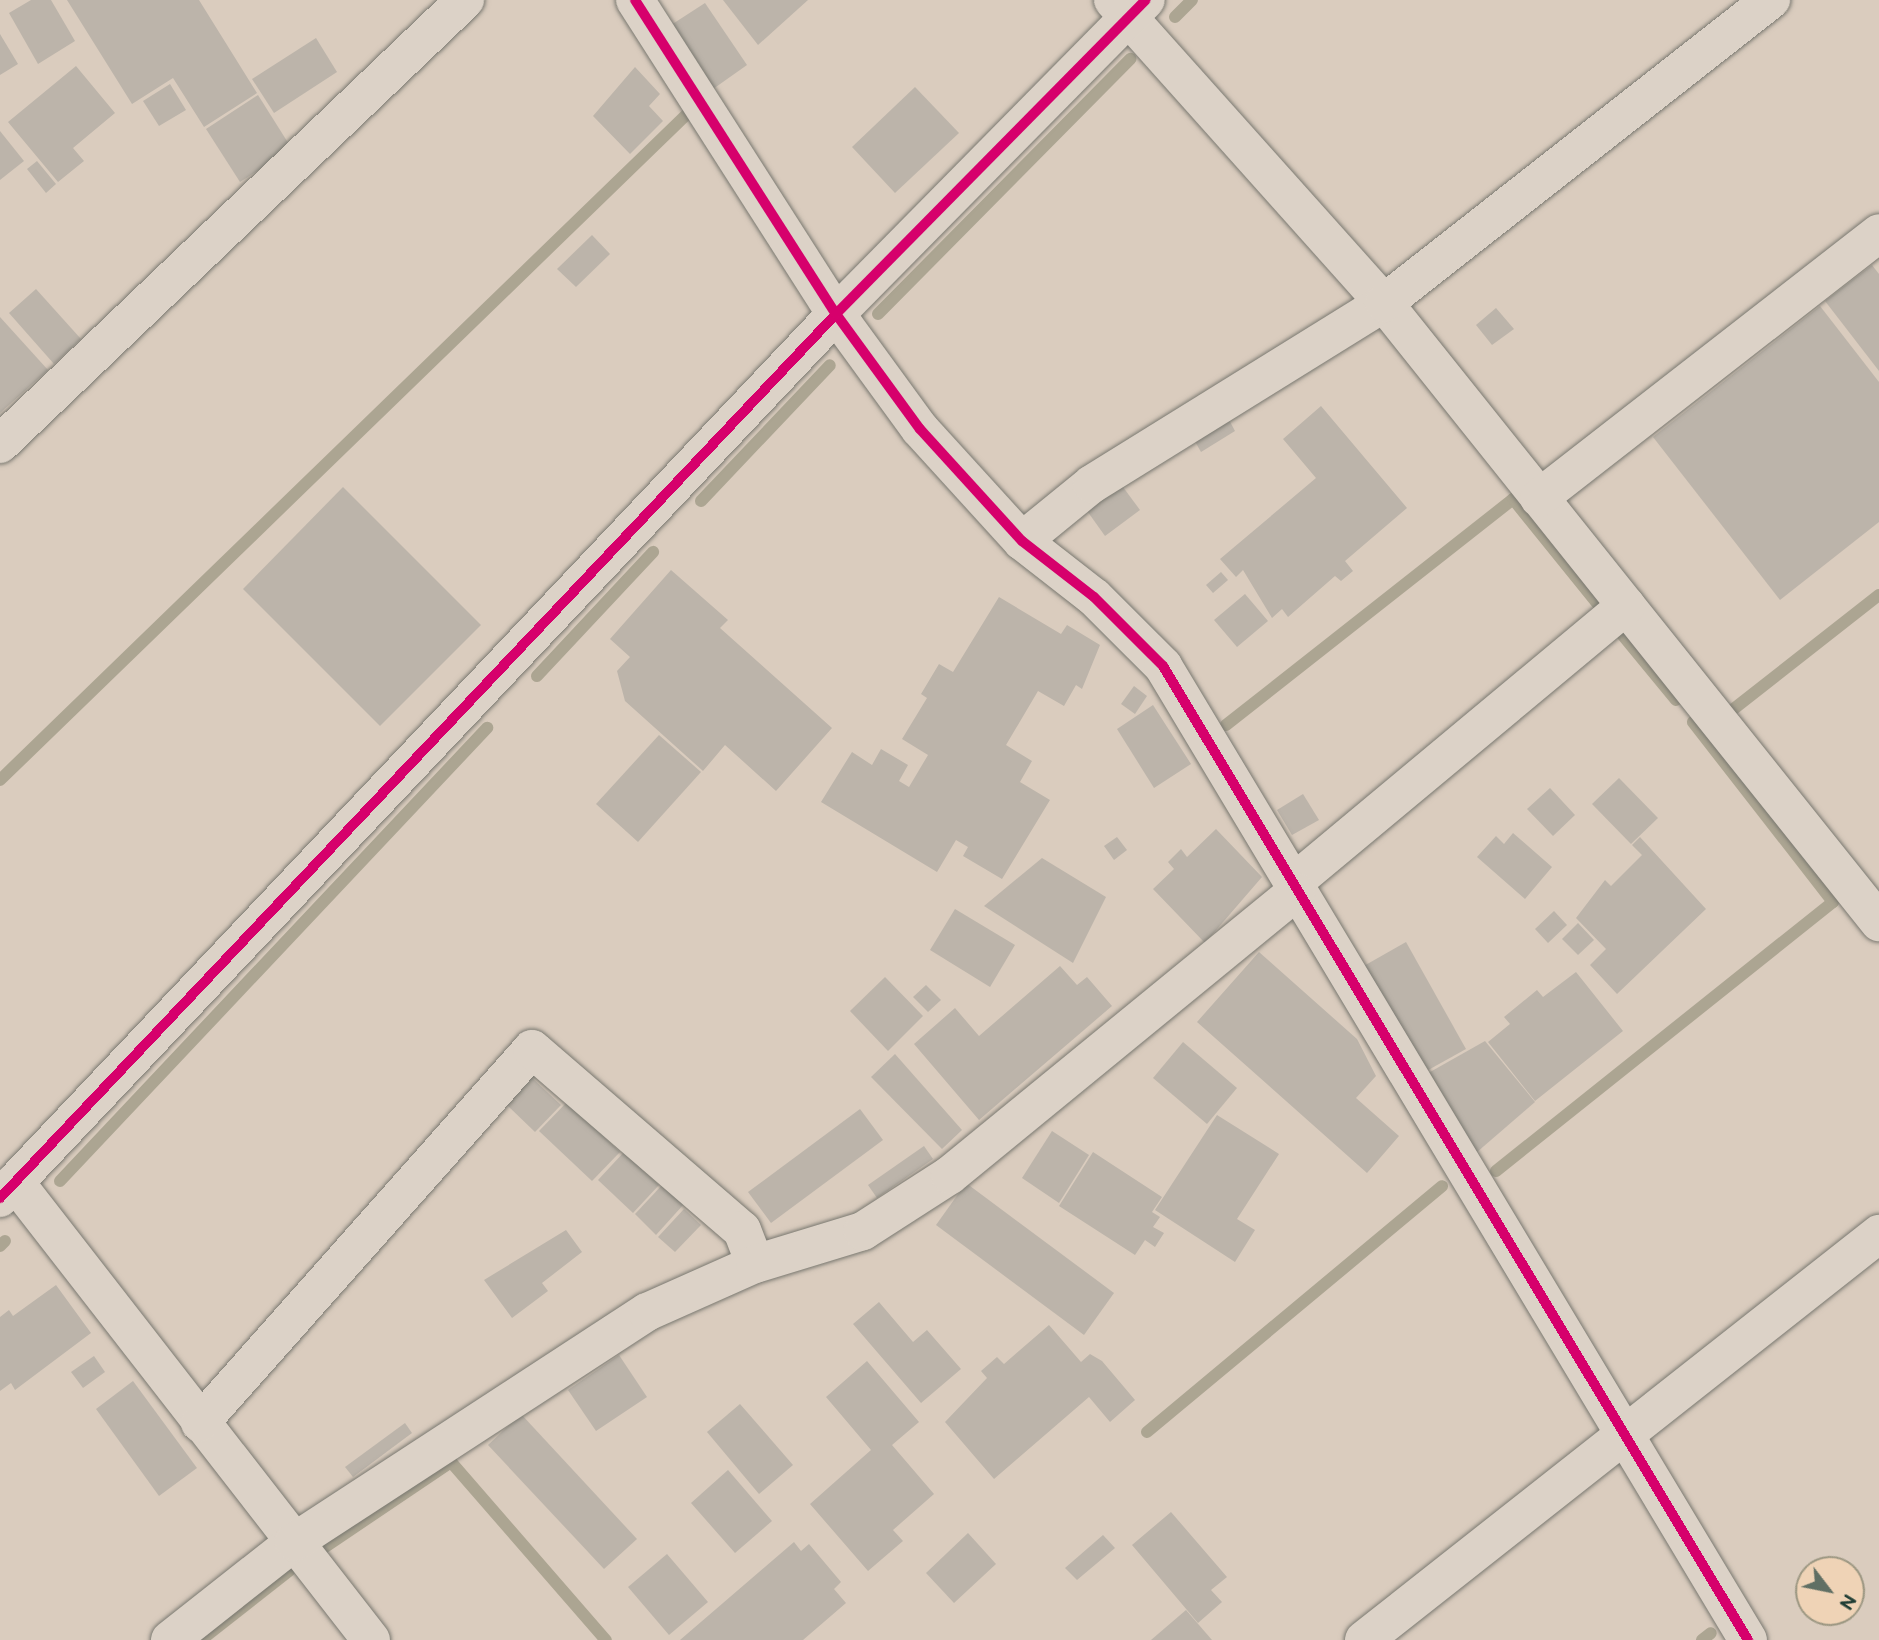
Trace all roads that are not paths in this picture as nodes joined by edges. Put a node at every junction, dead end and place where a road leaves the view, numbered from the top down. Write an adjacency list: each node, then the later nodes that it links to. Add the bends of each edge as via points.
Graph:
1 (465, 0): 8 (street)
2 (635, 0): 7 (street)
3 (1771, 0): 6 (street)
4 (1129, 5): 6 (street); 7 (street)
5 (1879, 233): 9 (street)
6 (1384, 303): 9 (street); 10 (street, via 1092,484)
7 (836, 314): 10 (street, via 920,429); 14 (street)
8 (0, 444)
9 (1539, 498): 11 (street)
10 (1021, 541): 12 (street, via 1094,597 1163,666)
11 (1626, 606): 12 (street); 13 (street)
12 (1294, 888): 16 (street, via 950,1175 863,1231); 18 (street)
13 (1879, 922)
14 (8, 1190): 17 (street)
15 (1879, 1234): 18 (street)
16 (755, 1264): 17 (street, via 742,1230 532,1049); 19 (street, via 647,1312)
17 (200, 1423): 19 (street)
18 (1623, 1436): 22 (street); 23 (street)
19 (294, 1542): 20 (street); 21 (street)
20 (170, 1640)
21 (371, 1640)
22 (1364, 1640)
23 (1748, 1640)

